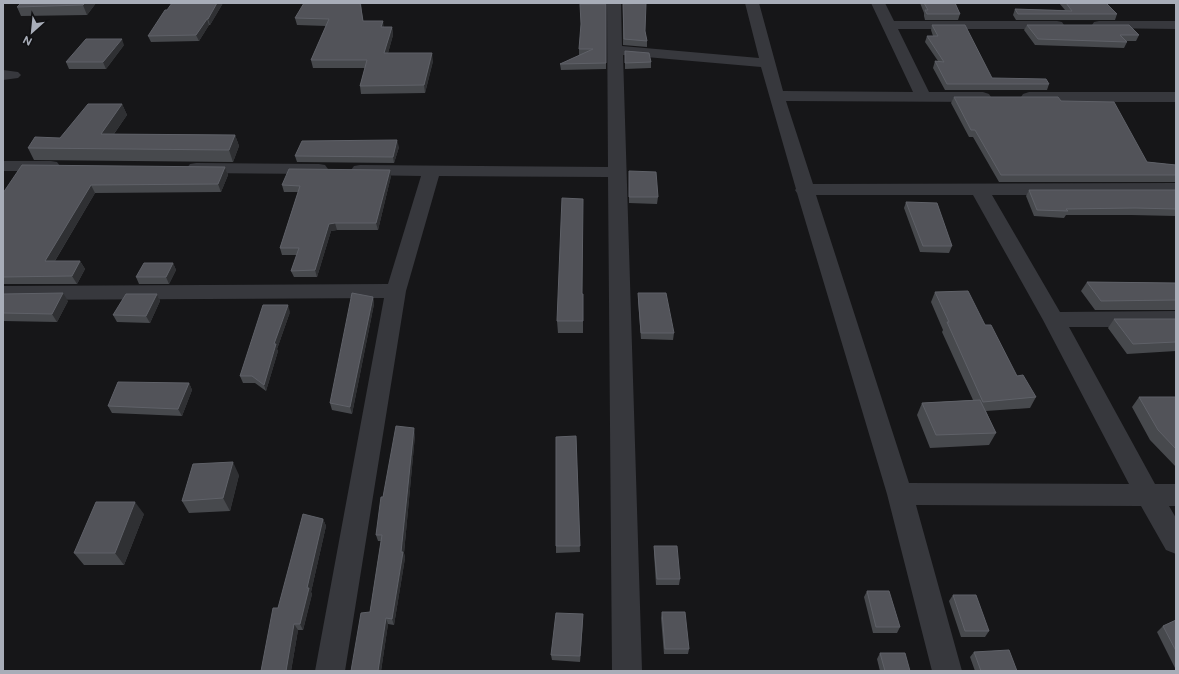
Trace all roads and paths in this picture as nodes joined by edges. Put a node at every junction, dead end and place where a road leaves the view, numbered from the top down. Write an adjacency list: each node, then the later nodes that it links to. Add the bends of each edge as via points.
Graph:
1 (614, 3): 8 (street)
2 (752, 3): 9 (street)
3 (878, 3): 4 (street)
4 (889, 25): 5 (street); 11 (street)
5 (1072, 25)
6 (1088, 25): 7 (street)
7 (1176, 25)
8 (615, 50): 9 (street); 17 (street)
9 (766, 63): 10 (street)
10 (776, 96): 11 (street); 20 (street)
11 (923, 97): 12 (street)
12 (1176, 97)
13 (3, 166): 14 (street)
14 (66, 167)
15 (178, 168): 16 (street)
16 (431, 170): 17 (street); 21 (street)
17 (616, 172): 30 (street)
18 (979, 189): 19 (street); 20 (street); 24 (street)
19 (1176, 189)
20 (804, 190): 25 (street)
21 (396, 291): 22 (street); 29 (street)
22 (3, 293)
23 (1176, 319): 24 (street)
24 (1054, 320): 26 (street)
25 (900, 494): 26 (street); 31 (street)
26 (1148, 495): 27 (street); 28 (street)
27 (1176, 495)
28 (1176, 542)
29 (330, 671)
30 (627, 671)
31 (947, 671)

